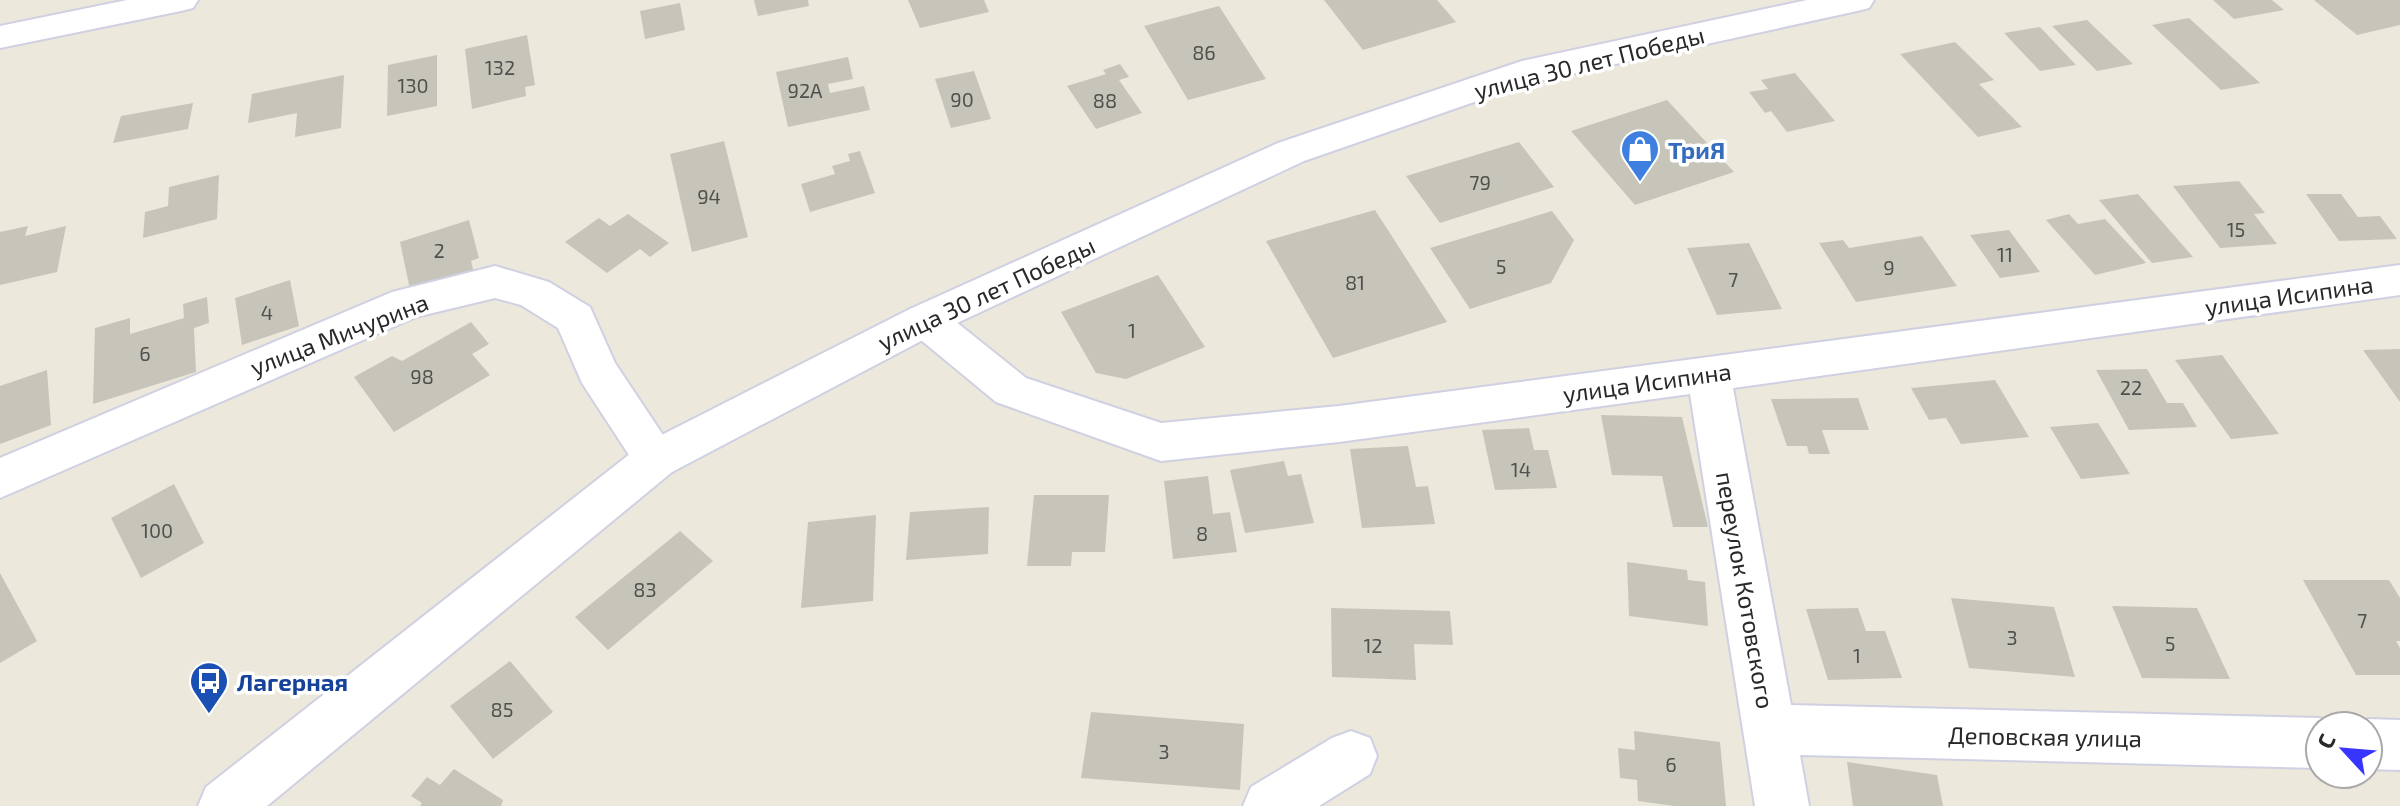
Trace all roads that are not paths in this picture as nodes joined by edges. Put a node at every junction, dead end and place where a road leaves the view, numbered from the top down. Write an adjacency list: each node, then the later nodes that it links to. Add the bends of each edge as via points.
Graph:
1 (181, 0): 3 (street)
2 (1857, 0): 5 (street, улица 30 лет Победы, via 1522,73 1319,142)
3 (0, 37)
4 (2400, 280): 6 (street, улица Исипина)
5 (925, 320): 6 (street, улица Исипина, via 1011,390 1161,442 1339,424); 7 (street, улица 30 лет Победы)
6 (1709, 374): 9 (street, переулок Котовского)
7 (656, 459): 8 (street, улица Мичурина, via 597,371 575,318 534,293 495,282 407,303); 12 (street, улица 30 лет Победы)
8 (0, 479)
9 (1769, 729): 10 (street, Деповская улица); 14 (street, переулок Котовского)
10 (2304, 743)
11 (1351, 756): 13 (street)
12 (225, 806)
13 (1270, 806)
14 (1782, 806)

